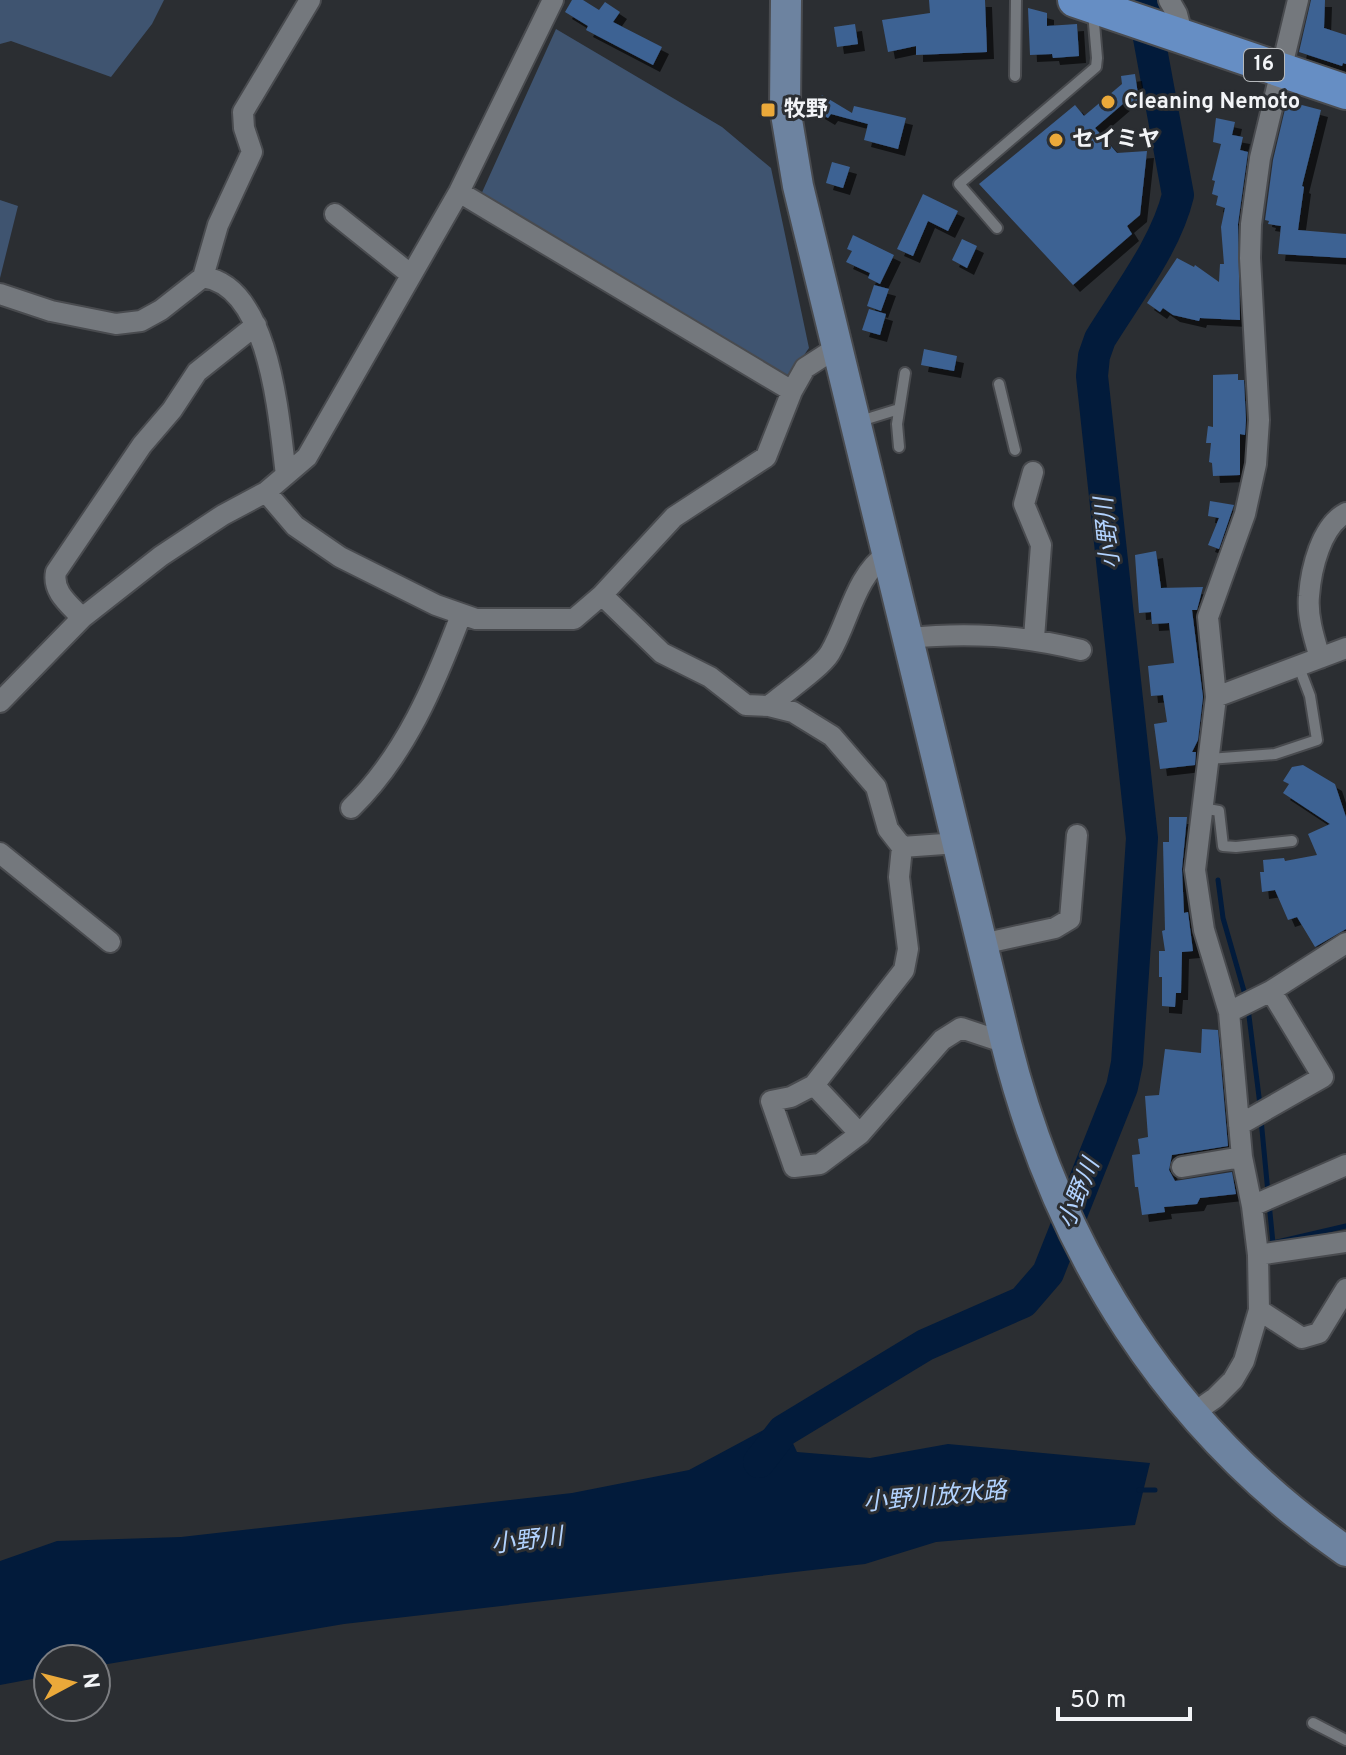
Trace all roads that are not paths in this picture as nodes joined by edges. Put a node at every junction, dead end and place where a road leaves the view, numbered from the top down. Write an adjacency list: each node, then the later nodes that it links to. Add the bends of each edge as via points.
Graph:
1 (310, 0): 16 (street, via 243,112 252,152 218,225)
2 (553, 0): 12 (street)
3 (786, 0): 19 (street, via 789,145)
4 (1016, 0): 10 (lane)
5 (1169, 0): 8 (street)
6 (1298, 0): 9 (street)
7 (1090, 5): 8 (main road, 16); 14 (lane, via 1096,67 959,184)
8 (1183, 37): 9 (main road, 16)
9 (1281, 71): 11 (main road, 16); 41 (street, via 1251,224 1256,464 1245,514 1208,617)
10 (1015, 76)
11 (1346, 92)
12 (459, 192): 15 (street); 22 (street)
13 (335, 214): 15 (street)
14 (997, 228)
15 (410, 274): 28 (street, via 307,457)
16 (203, 277): 17 (street, via 141,321 116,324); 18 (street, via 214,278 236,294)
17 (0, 294)
18 (256, 325): 28 (street, via 271,375); 34 (street, via 197,372 56,572 56,589)
19 (836, 348): 22 (street, via 805,368); 24 (street)
20 (905, 373): 23 (lane)
21 (999, 384): 26 (lane)
22 (792, 391): 32 (street, via 766,457 674,517)
23 (899, 409): 24 (lane); 25 (lane)
24 (855, 423): 31 (street)
25 (899, 447)
26 (1015, 450)
27 (1033, 472): 36 (street, via 1024,504 1041,545)
28 (286, 475): 29 (street)
29 (266, 492): 33 (street, via 295,526 340,557); 34 (street, via 161,556)
30 (1346, 513): 39 (street, via 1330,525 1308,598)
31 (888, 553): 35 (street); 43 (street, via 862,580 829,655)
32 (602, 595): 33 (street, via 574,619); 43 (street, via 662,653 710,677 746,705)
33 (461, 615): 45 (street, via 432,691 376,784)
34 (82, 618): 42 (street)
35 (907, 638): 36 (street, via 952,633); 49 (street)
36 (1034, 638): 38 (street)
37 (1346, 648): 39 (street)
38 (1081, 650)
39 (1320, 658): 40 (street)
40 (1299, 667): 41 (street); 44 (lane, via 1317,740 1275,754)
41 (1216, 697): 44 (street)
42 (0, 702)
43 (769, 706): 50 (street, via 793,712 832,736 876,787 888,829)
44 (1209, 759): 46 (street)
45 (351, 808)
46 (1202, 808): 48 (lane, via 1219,811 1223,846); 56 (street, via 1195,870 1204,930)
47 (1077, 835): 54 (street, via 1070,919 1055,928)
48 (1292, 841)
49 (958, 843): 50 (street); 54 (street)
50 (902, 847): 58 (street, via 899,877 908,949 904,970)
51 (0, 853): 52 (street)
52 (110, 942)
53 (1346, 943): 55 (street)
54 (982, 944): 57 (street)
55 (1271, 991): 56 (street); 59 (street, via 1323,1077)
56 (1242, 1006): 59 (street)
57 (1006, 1043): 60 (street, via 961,1028 942,1040); 69 (street, via 1052,1185 1086,1257 1131,1333)
58 (814, 1085): 60 (street); 60 (street, via 771,1101 794,1167 820,1164)
59 (1239, 1125): 61 (street)
60 (860, 1134)
61 (1242, 1157): 63 (street); 64 (street)
62 (1346, 1165): 64 (street)
63 (1182, 1167)
64 (1252, 1206): 66 (street)
65 (1346, 1242): 66 (street)
66 (1258, 1255): 68 (street)
67 (1346, 1289): 68 (street, via 1319,1333 1302,1338)
68 (1259, 1310): 69 (street, via 1233,1380)
69 (1192, 1414): 70 (street, via 1278,1499)
70 (1346, 1551)
71 (1313, 1723): 72 (lane)
72 (1346, 1740)

